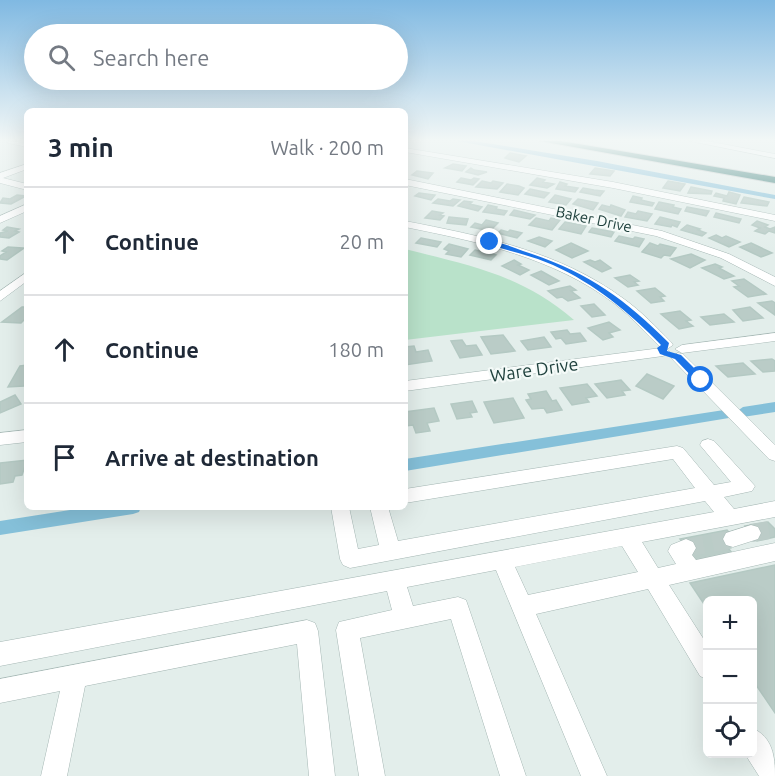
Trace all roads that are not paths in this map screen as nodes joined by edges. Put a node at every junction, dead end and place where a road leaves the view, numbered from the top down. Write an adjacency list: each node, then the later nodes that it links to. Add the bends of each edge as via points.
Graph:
1 (0, 177): 6 (street)
2 (568, 177): 8 (street)
3 (758, 177): 4 (highway)
4 (775, 180)
5 (408, 183): 12 (street, Baker Drive, via 658,233 725,256)
6 (24, 186)
7 (24, 208): 9 (street)
8 (775, 218)
9 (0, 220)
10 (408, 225): 15 (street, via 513,248 569,270 620,301)
11 (24, 277): 13 (street)
12 (775, 282)
13 (0, 297)
14 (775, 337): 15 (street, Ware Drive)
15 (672, 351): 16 (street, Ware Drive); 20 (street)
16 (408, 386)
17 (24, 436): 18 (street)
18 (0, 439)
19 (708, 445): 21 (street, via 746,486)
20 (775, 455)
21 (710, 493): 22 (street, via 677,452); 26 (street); 29 (street)
22 (408, 496)
23 (775, 509): 26 (street)
24 (341, 510): 31 (street)
25 (380, 510): 29 (street)
26 (729, 517): 27 (street)
27 (627, 536): 32 (street); 34 (street)
28 (686, 548): 33 (street, via 678,550)
29 (391, 551): 31 (street)
30 (775, 552): 33 (street)
31 (350, 559): 36 (street)
32 (502, 560): 35 (street); 37 (street)
33 (691, 570): 34 (street)
34 (653, 578): 37 (street); 40 (street)
35 (395, 580): 36 (street); 38 (street)
36 (354, 587): 39 (street)
37 (522, 607): 48 (street)
38 (405, 618): 46 (street, via 347,630); 47 (street, via 458,608)
39 (0, 654)
40 (703, 660)
41 (75, 676): 42 (street); 44 (street); 45 (street, via 307,631)
42 (0, 691)
43 (757, 748): 49 (street)
44 (54, 776)
45 (321, 776)
46 (372, 776)
47 (513, 776)
48 (594, 776)
49 (774, 776)

